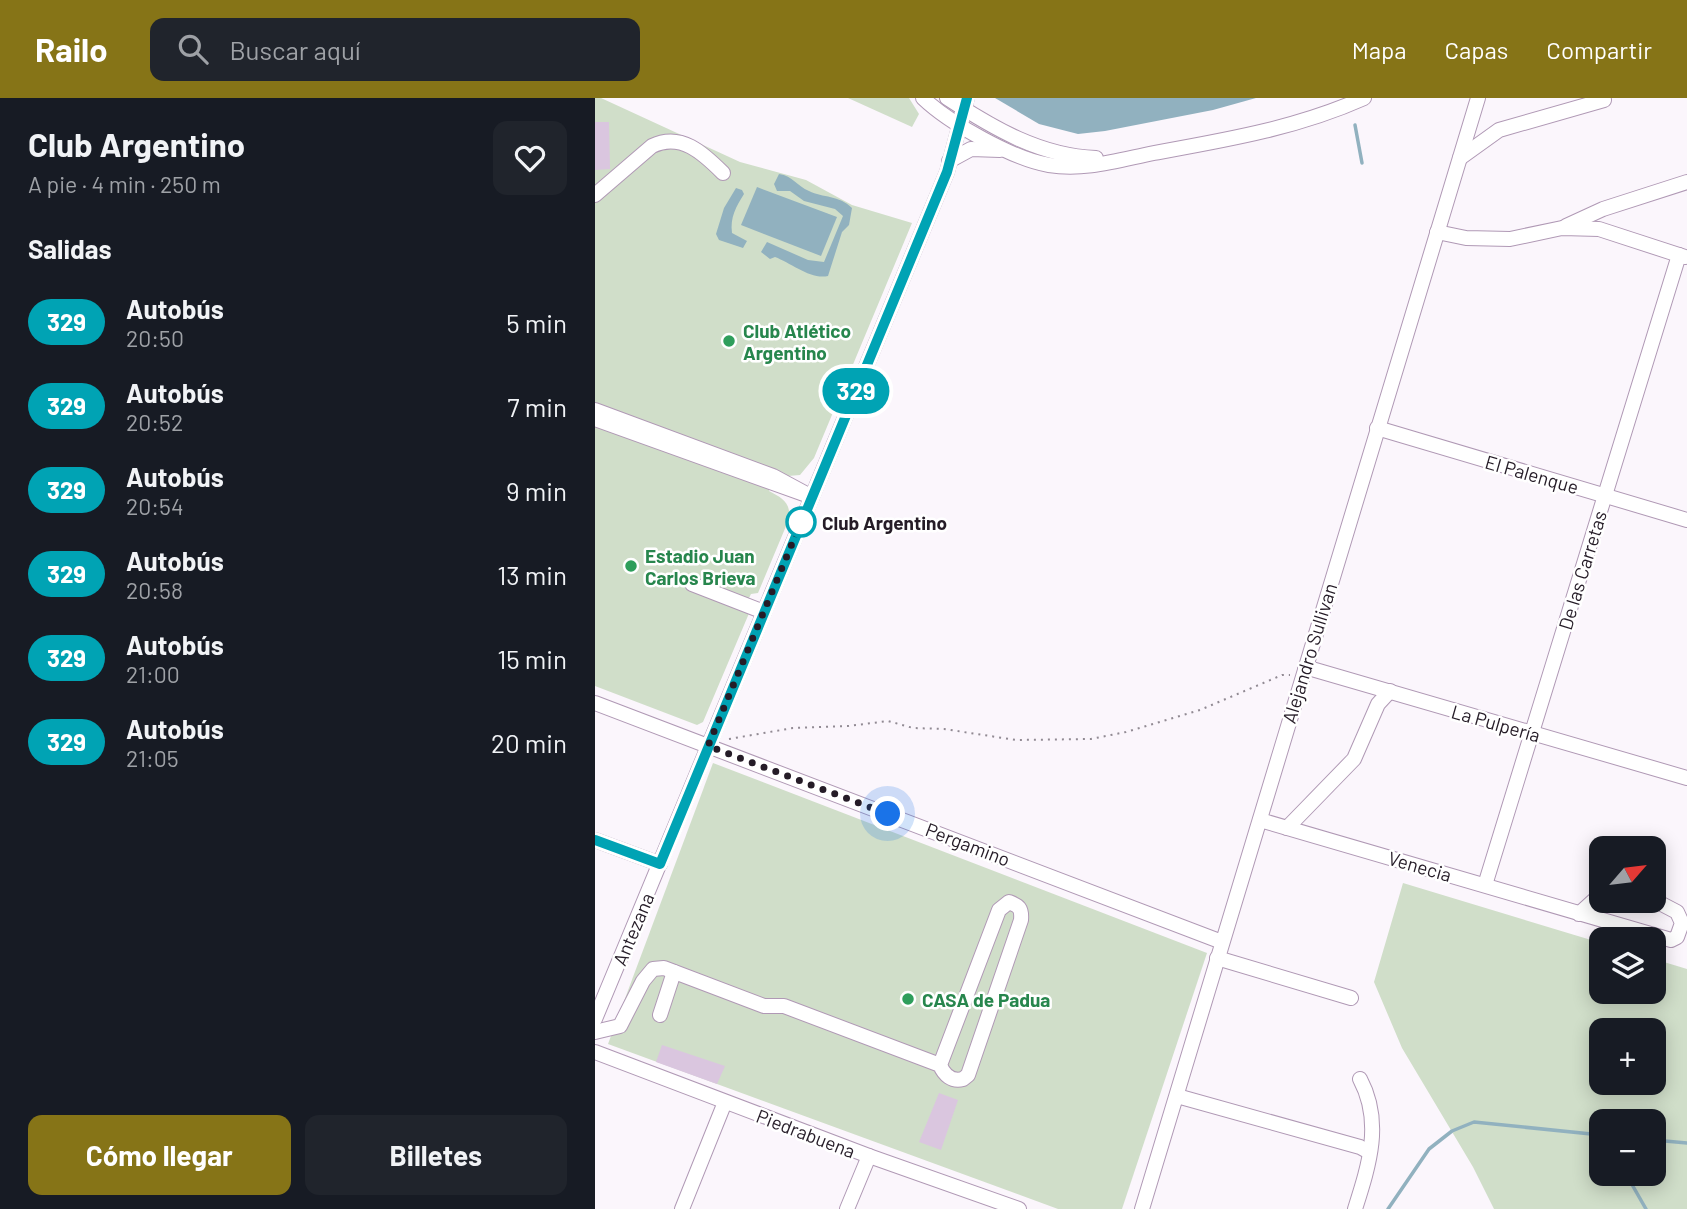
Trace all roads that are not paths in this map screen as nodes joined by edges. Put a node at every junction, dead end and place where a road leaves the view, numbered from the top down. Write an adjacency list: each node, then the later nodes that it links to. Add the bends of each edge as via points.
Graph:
1 (923, 98): 8 (street)
2 (947, 98): 7 (street)
3 (1354, 98): 9 (street)
4 (1364, 98): 9 (street)
5 (1478, 98): 10 (street, Alejandro Sullivan)
6 (1604, 100): 12 (street)
7 (966, 104): 11 (street, Antezana); 15 (street, via 1043,150)
8 (936, 110): 11 (street); 13 (street)
9 (1336, 111): 15 (street, via 1262,132)
10 (1472, 118): 12 (street); 16 (street, Alejandro Sullivan)
11 (960, 124): 13 (street, Antezana); 14 (street)
12 (1496, 132): 16 (street)
13 (954, 145): 17 (street, Antezana)
14 (1007, 151): 15 (street, via 1032,161 1070,167); 17 (street, via 976,148)
15 (1125, 159)
16 (1460, 159): 22 (street, Alejandro Sullivan)
17 (949, 161): 28 (street, Antezana)
18 (723, 173): 20 (street, via 692,146 661,142)
19 (1687, 183): 21 (street, via 1603,209)
20 (595, 195)
21 (1562, 228): 22 (street, via 1510,239); 23 (street, via 1599,229)
22 (1437, 232): 26 (street, Alejandro Sullivan)
23 (1683, 256): 27 (street, De las Carretas)
24 (595, 410): 28 (street, via 773,476)
25 (595, 419): 28 (street)
26 (1377, 428): 27 (street, El Palenque); 32 (street, Alejandro Sullivan)
27 (1606, 495): 29 (street, El Palenque); 35 (street, De las Carretas)
28 (812, 497): 31 (street, Antezana)
29 (1687, 520)
30 (692, 584): 31 (street)
31 (764, 612): 36 (street, Antezana)
32 (1304, 672): 33 (street, La Pulpería); 38 (street, Alejandro Sullivan)
33 (1390, 691): 35 (street, La Pulpería); 39 (street, via 1378,704 1354,760)
34 (595, 703): 36 (street, Pergamino)
35 (1531, 733): 37 (street, La Pulpería); 42 (street, De las Carretas)
36 (708, 746): 41 (street, Antezana); 46 (street, Pergamino)
37 (1687, 778)
38 (1260, 820): 39 (street, Venecia); 46 (street, Alejandro Sullivan)
39 (1287, 828): 42 (street, Venecia)
40 (595, 840): 41 (street)
41 (660, 864): 51 (street, Antezana)
42 (1485, 885): 45 (street, Venecia)
43 (1589, 905): 45 (street)
44 (1666, 906): 45 (street, Venecia, via 1677,912 1682,923 1671,940)
45 (1579, 914)
46 (1223, 942): 47 (street, Alejandro Sullivan)
47 (1217, 958): 49 (street); 56 (street, Alejandro Sullivan)
48 (674, 972): 50 (street); 52 (street, via 653,969 620,1026); 54 (street, via 764,1006 784,1006)
49 (1351, 998)
50 (660, 1015)
51 (595, 1019)
52 (595, 1032)
53 (595, 1052): 57 (street, Piedrabuena)
54 (940, 1065): 54 (street, via 950,1078 968,1075 1021,920 1019,906 1009,902 999,910)
55 (1360, 1079): 58 (street, via 1373,1111)
56 (1177, 1096): 58 (street); 64 (street, Alejandro Sullivan)
57 (725, 1102): 59 (street, Piedrabuena); 61 (street)
58 (1369, 1152): 65 (street)
59 (869, 1156): 60 (street, Piedrabuena); 62 (street)
60 (992, 1205): 63 (street, Piedrabuena)
61 (682, 1209)
62 (847, 1209)
63 (1019, 1209)
64 (1142, 1209)
65 (1355, 1209)

